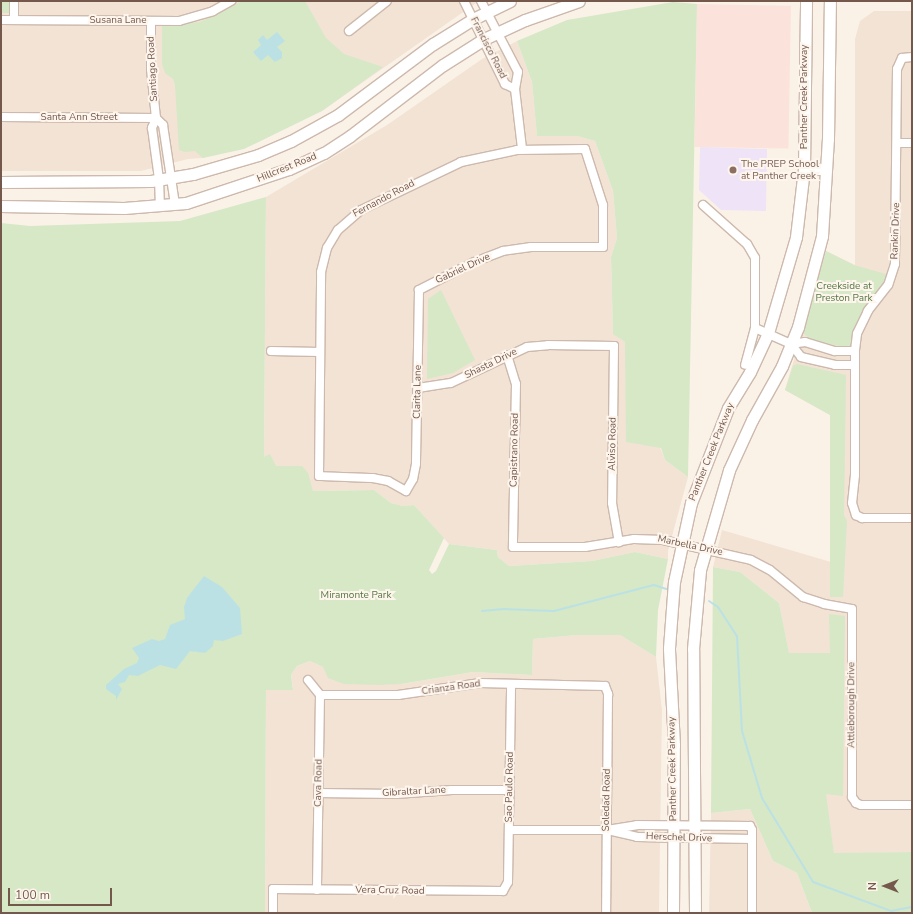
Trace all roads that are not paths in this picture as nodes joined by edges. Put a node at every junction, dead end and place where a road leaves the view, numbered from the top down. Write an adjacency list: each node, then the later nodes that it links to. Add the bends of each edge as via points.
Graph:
1 (14, 1): 13 (street)
2 (231, 1): 14 (street, Susana Lane, via 196,17)
3 (387, 1): 15 (street)
4 (464, 1): 11 (street, Francisco Road)
5 (481, 1): 10 (street, Francisco Road)
6 (510, 1): 10 (main road)
7 (579, 1): 16 (main road, Hillcrest Road, via 542,13)
8 (806, 1): 25 (main road, Panther Creek Parkway)
9 (830, 1): 26 (main road)
10 (487, 12): 11 (main road); 16 (street, Francisco Road)
11 (473, 19): 17 (street, Francisco Road); 27 (main road, via 419,54 352,106 307,133 242,161)
12 (1, 20): 13 (street, Susana Lane)
13 (14, 20): 14 (street, Susana Lane)
14 (151, 21): 21 (street, Santiago Road, via 151,69)
15 (349, 31)
16 (498, 32): 17 (main road, Hillcrest Road); 19 (street, Francisco Road, via 518,72)
17 (484, 39): 19 (street, Francisco Road, via 505,84); 30 (main road, Hillcrest Road, via 443,65 364,126 324,153 289,169 186,203)
18 (912, 57): 22 (street, Rankin Drive, via 902,58 897,69)
19 (515, 89): 24 (street)
20 (1, 117): 21 (street, Santa Ann Street)
21 (156, 118): 27 (street, Santiago Road, via 163,125); 28 (street, Santiago Road, via 152,128)
22 (898, 143): 23 (street); 41 (street, Rankin Drive, via 895,264 888,285 868,311 857,334)
23 (912, 143)
24 (522, 150): 34 (street, Fernando Road, via 585,149 603,205); 42 (street, Fernando Road, via 479,157 452,165 346,220 330,242 322,266)
25 (804, 169): 26 (main road); 37 (main road, Panther Creek Parkway, via 796,237)
26 (826, 169): 38 (main road, via 822,236)
27 (171, 178): 28 (main road); 30 (street, Santiago Road)
28 (159, 179): 29 (main road, via 119,183); 31 (street, Santiago Road)
29 (1, 182)
30 (175, 204): 31 (main road, Hillcrest Road)
31 (160, 205): 33 (main road, Hillcrest Road, via 124,208)
32 (704, 205): 36 (street, via 753,252 757,273)
33 (1, 206)
34 (603, 248): 35 (street, Gabriel Drive, via 531,247 503,251 478,260)
35 (419, 290): 46 (street, Clarita Lane)
36 (755, 328): 37 (street); 44 (street)
37 (768, 333): 38 (street); 50 (main road, Panther Creek Parkway, via 750,372 728,408 706,461 691,503)
38 (791, 344): 41 (street, via 804,342 835,351); 45 (street, via 801,357 812,361); 52 (main road, via 729,470)
39 (614, 346): 43 (street, Shasta Drive, via 539,345); 49 (street, Alviso Road, via 612,503)
40 (271, 351): 42 (street)
41 (854, 351): 45 (street, Rankin Drive)
42 (320, 352): 47 (street, Fernando Road, via 318,476 373,478)
43 (507, 355): 46 (street, Shasta Drive, via 451,383); 51 (street, Capistrano Road, via 516,384)
44 (745, 365)
45 (854, 365): 48 (street, Rankin Drive, via 852,504 856,514 864,519)
46 (418, 388): 47 (street, Clarita Lane, via 416,464 413,479)
47 (406, 491)
48 (912, 518)
49 (619, 542): 50 (street, Marbella Drive, via 651,538); 51 (street, Marbella Drive, via 585,548)
50 (681, 544): 52 (street, Marbella Drive); 61 (main road, Panther Creek Parkway, via 671,609 669,648 674,744)
51 (514, 547)
52 (705, 549): 53 (street, Marbella Drive, via 758,563 791,590 810,600); 62 (main road, via 693,649)
53 (852, 609): 60 (street, Attleborough Drive, via 851,789 854,801 861,805)
54 (308, 680): 57 (street)
55 (511, 684): 56 (street, Crianza Road); 57 (street, Crianza Road, via 465,684 387,696); 58 (street, Sao Paulo Road)
56 (606, 688): 64 (street, Soledad Road)
57 (320, 695): 59 (street, Cava Road)
58 (510, 790): 59 (street, Gibraltar Lane, via 452,790 396,794); 63 (street, Sao Paulo Road)
59 (318, 793): 69 (street, Cava Road)
60 (912, 805)
61 (674, 825): 62 (street, Herschel Drive); 64 (street, Herschel Drive, via 637,825); 65 (main road, Panther Creek Parkway)
62 (696, 826): 66 (main road); 67 (street, Herschel Drive, via 748,826 752,830)
63 (509, 830): 64 (street, Herschel Drive); 68 (street, Sao Paulo Road, via 508,882)
64 (607, 830): 65 (street, Herschel Drive, via 637,837); 71 (street, Soledad Road)
65 (674, 838): 66 (street, Herschel Drive); 72 (main road, Panther Creek Parkway)
66 (696, 839): 67 (street, Herschel Drive); 73 (main road)
67 (752, 839): 74 (street)
68 (505, 889): 69 (street, Vera Cruz Road, via 497,892)
69 (317, 890): 70 (street, Vera Cruz Road, via 273,889)
70 (273, 913)
71 (606, 913)
72 (673, 913)
73 (695, 913)
74 (752, 913)

